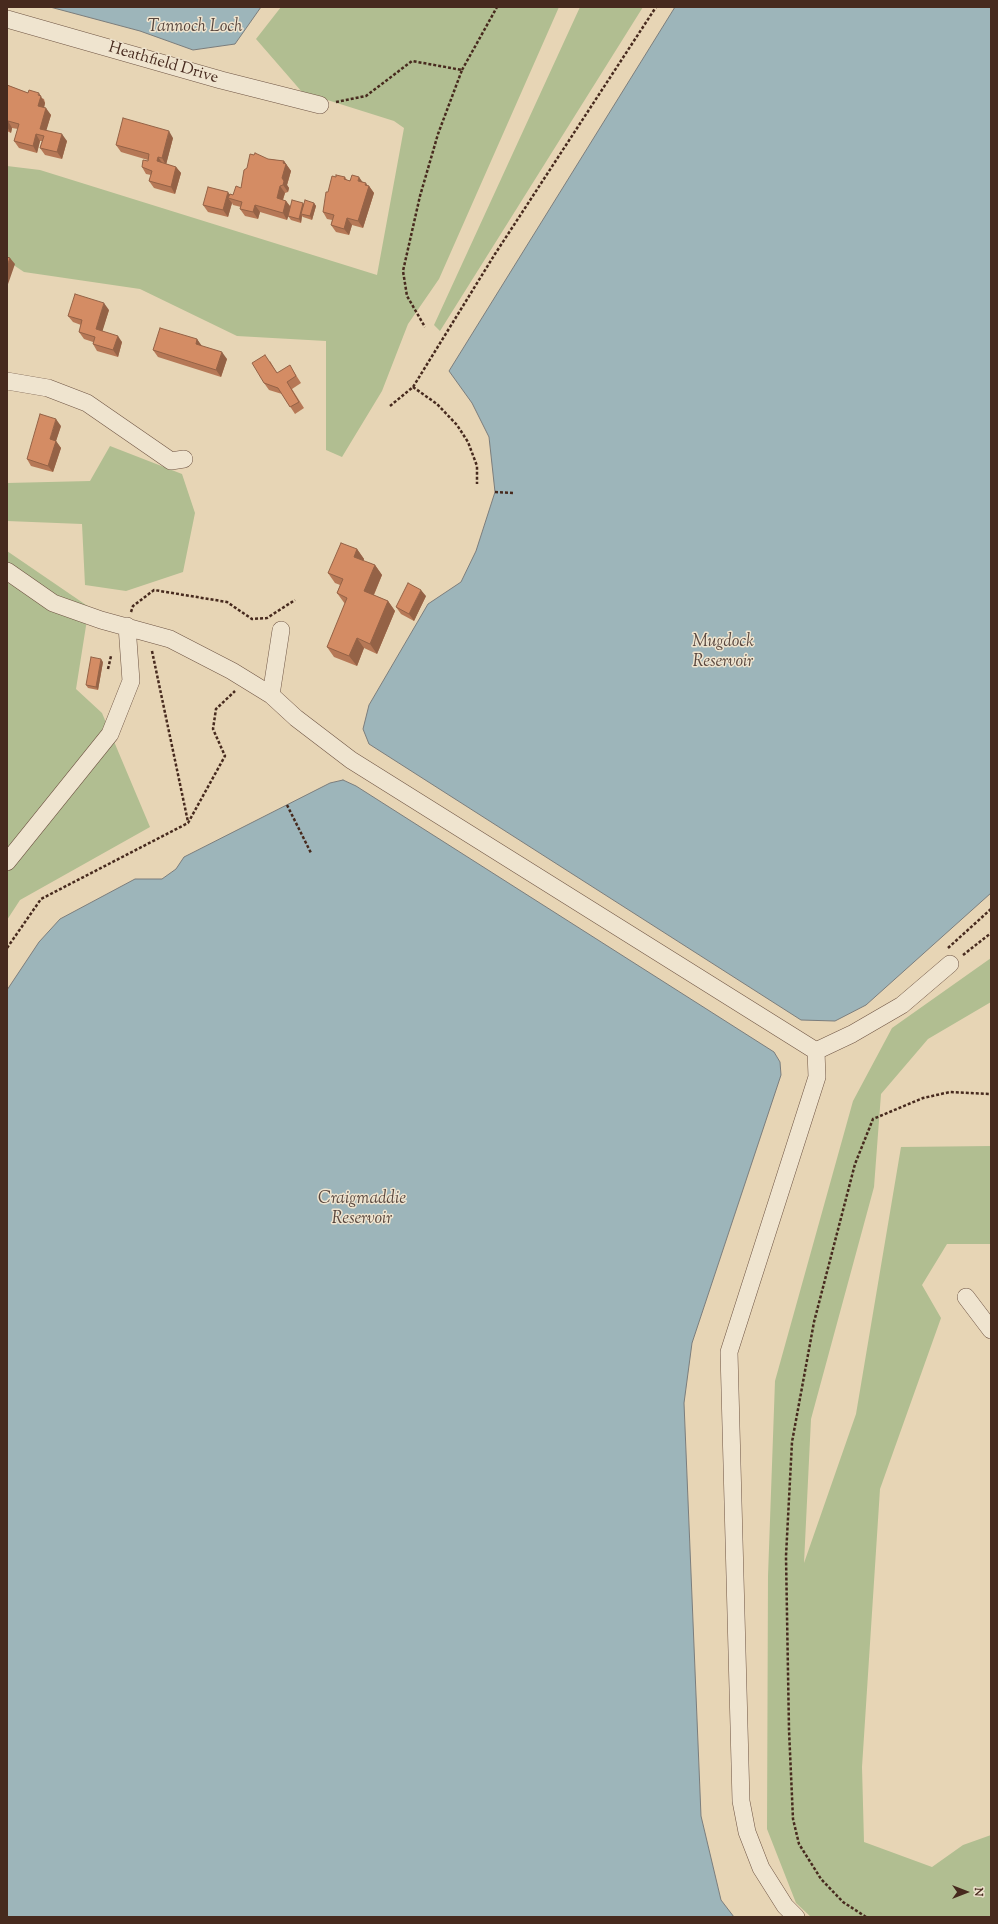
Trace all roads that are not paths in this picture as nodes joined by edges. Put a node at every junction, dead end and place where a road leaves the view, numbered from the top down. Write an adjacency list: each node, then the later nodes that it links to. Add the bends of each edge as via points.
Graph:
1 (7, 19): 2 (street, Heathfield Drive, via 221,80)
2 (320, 105)
3 (7, 381): 4 (street, via 48,388 87,403 171,461)
4 (184, 459)
5 (7, 571): 6 (street, via 53,603)
6 (127, 626): 8 (street, via 170,639 232,671); 9 (street, via 131,680 110,734)
7 (281, 630): 8 (street)
8 (271, 695): 11 (street, via 296,718 351,760)
9 (7, 862)
10 (950, 964): 11 (street, via 902,1005)
11 (816, 1051): 14 (street, via 817,1077 729,1352 742,1801 747,1832 761,1868 785,1906)
12 (966, 1297): 13 (street)
13 (991, 1330)
14 (796, 1917)

